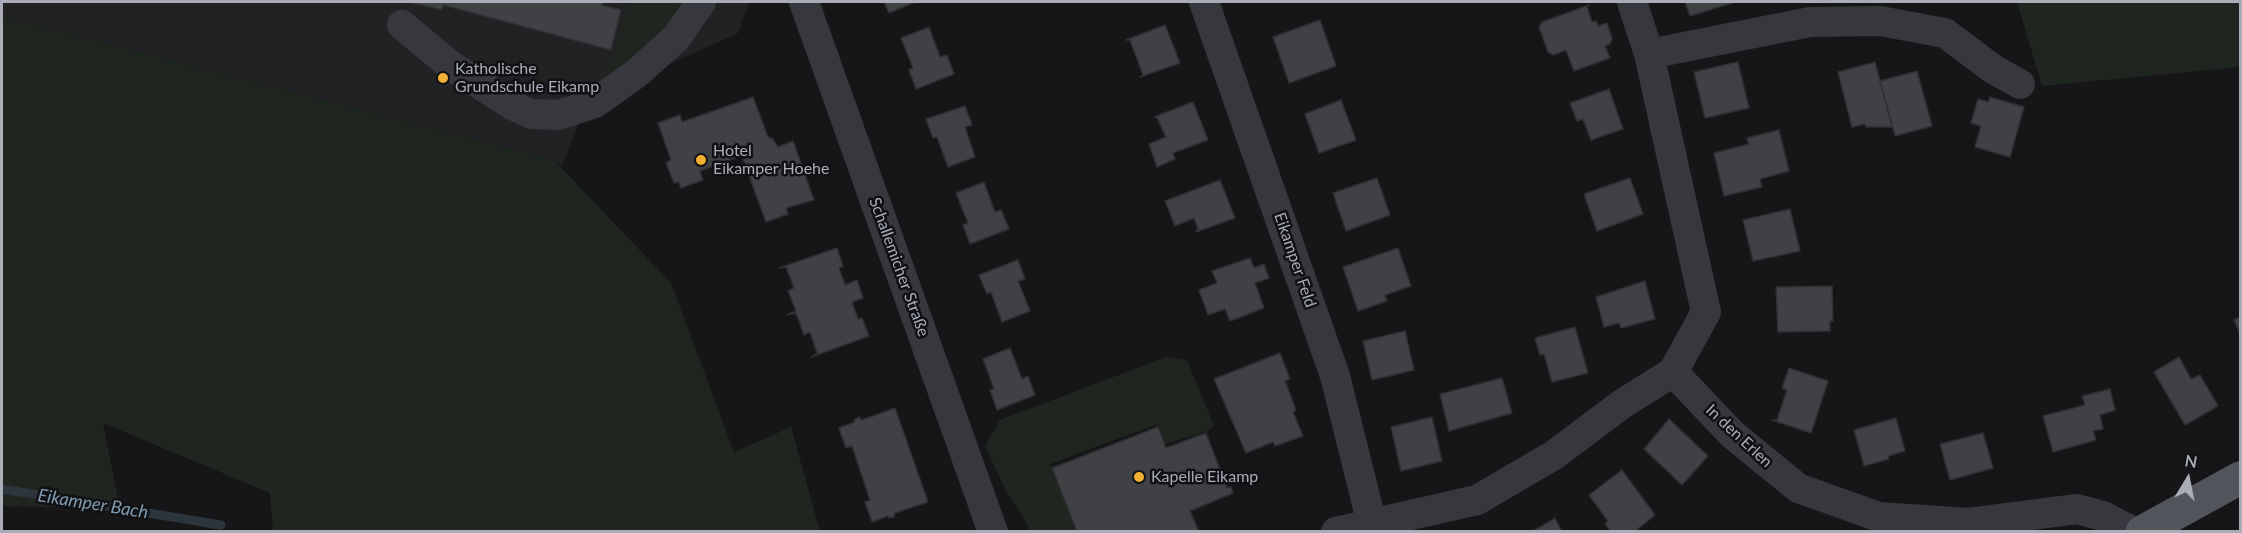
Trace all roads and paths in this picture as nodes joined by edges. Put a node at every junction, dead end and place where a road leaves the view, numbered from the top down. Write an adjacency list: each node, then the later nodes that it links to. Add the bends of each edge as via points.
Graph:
1 (701, 2): 5 (street, via 676,38 637,73 595,103 559,115 531,114 512,105 450,65)
2 (804, 2): 11 (street, Schallemicher Straße)
3 (1204, 2): 10 (street, Eikamper Feld, via 1335,376)
4 (1632, 2): 6 (street)
5 (402, 25)
6 (1649, 54): 7 (street, via 1810,22 1880,21 1944,33); 8 (street, via 1706,312)
7 (2020, 84)
8 (1673, 372): 10 (street, via 1554,455 1477,500); 13 (street, In den Erlen, via 1732,434 1798,488 1879,517 1969,523 2077,509)
9 (2241, 478): 14 (main road)
10 (1374, 528): 12 (street)
11 (993, 531)
12 (1336, 531)
13 (2134, 531)
14 (2142, 531)

